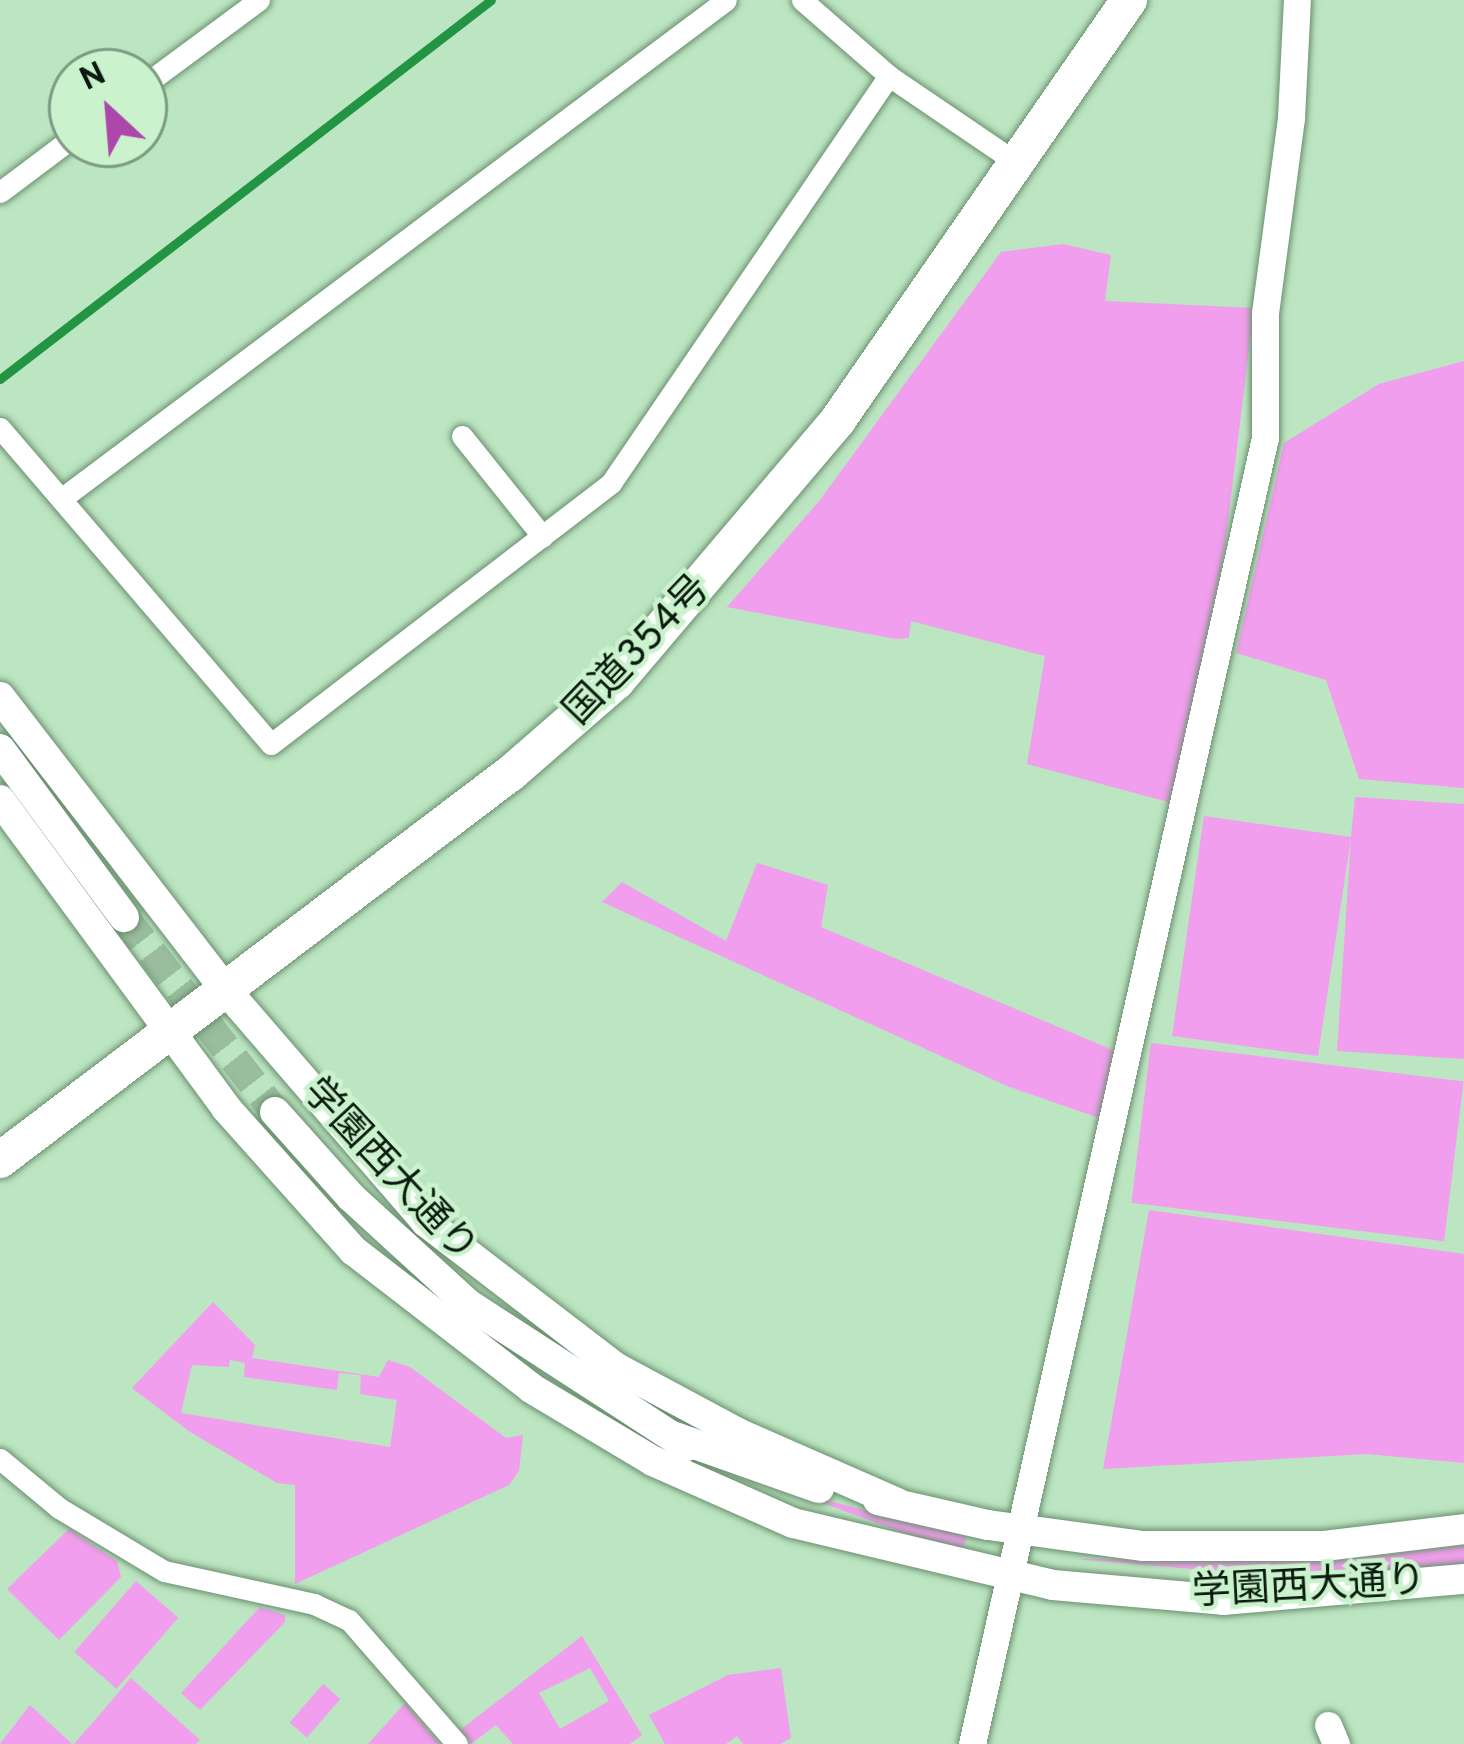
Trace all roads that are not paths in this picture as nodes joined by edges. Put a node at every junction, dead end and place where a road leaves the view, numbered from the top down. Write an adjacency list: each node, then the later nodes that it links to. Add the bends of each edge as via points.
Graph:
1 (259, 0): 6 (street)
2 (726, 0): 13 (street)
3 (802, 0): 7 (street)
4 (1129, 0): 9 (highway, 国道354号)
5 (1297, 0): 27 (street, via 1264,313 1264,438)
6 (168, 67)
7 (889, 76): 9 (street); 14 (street, via 611,483)
8 (48, 157): 10 (street)
9 (1017, 163): 19 (highway, 国道354号, via 767,512 616,681 511,772)
10 (0, 192)
11 (0, 428): 13 (street)
12 (462, 436): 14 (street)
13 (61, 500): 14 (street, via 271,744)
14 (543, 537)
15 (0, 697): 19 (main road, 学園西大通り)
16 (0, 749): 18 (main road)
17 (0, 800): 20 (main road, 学園西大通り)
18 (124, 917)
19 (225, 989): 20 (highway, 国道354号); 25 (main road, 学園西大通り, via 396,1190 492,1280 694,1411)
20 (169, 1031): 22 (highway, 国道354号); 28 (main road, 学園西大通り, via 308,1202 436,1322 653,1461 793,1523)
21 (275, 1112): 23 (main road, 学園西大通り, via 351,1197 468,1304)
22 (0, 1160)
23 (672, 1436): 25 (main road, 学園西大通り, via 843,1495); 28 (main road, 学園西大通り)
24 (0, 1459): 31 (street, via 59,1508 164,1570 314,1604 349,1620)
25 (897, 1502): 27 (main road, 学園西大通り)
26 (1464, 1529): 27 (main road, 学園西大通り, via 1222,1549)
27 (1022, 1531): 29 (street)
28 (872, 1544): 29 (main road, 学園西大通り)
29 (1010, 1578): 30 (main road, 学園西大通り, via 1223,1600); 32 (street)
30 (1464, 1579)
31 (457, 1744)
32 (971, 1744)

